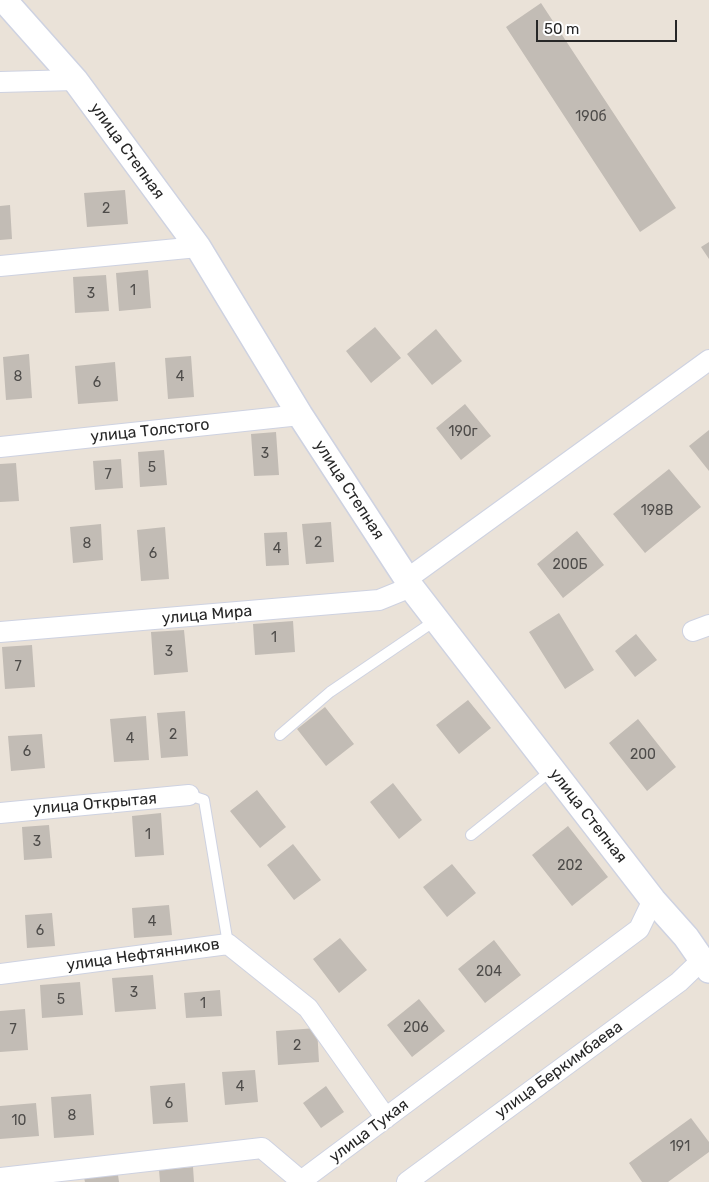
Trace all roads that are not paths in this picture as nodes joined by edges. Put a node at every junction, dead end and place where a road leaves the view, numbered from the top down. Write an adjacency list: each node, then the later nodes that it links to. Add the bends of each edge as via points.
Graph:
1 (4, 0): 2 (street, улица Степная)
2 (75, 80): 3 (street); 4 (street, улица Степная)
3 (0, 82)
4 (198, 247): 5 (street); 7 (street, улица Степная)
5 (0, 266)
6 (709, 360): 9 (street, улица Мира)
7 (300, 415): 8 (street, улица Толстого); 9 (street, улица Степная)
8 (0, 447)
9 (409, 583): 10 (street, улица Степная); 11 (street, улица Мира, via 379,600)
10 (436, 620): 12 (lane, via 330,692); 13 (street, улица Степная)
11 (0, 632)
12 (280, 735)
13 (552, 770): 16 (lane); 17 (street, улица Степная)
14 (189, 795): 15 (street, улица Открытая); 18 (lane, via 204,800)
15 (0, 813)
16 (471, 835)
17 (653, 900): 19 (street, улица Степная); 21 (street, улица Тукая, via 639,930)
18 (228, 944): 20 (street, улица Нефтянников); 21 (street, улица Нефтянников, via 308,1008)
19 (707, 961): 23 (street, улица Беркимбаева)
20 (0, 974)
21 (386, 1118): 22 (street, улица Тукая, via 301,1181 262,1148)
22 (0, 1178)
23 (407, 1182)

